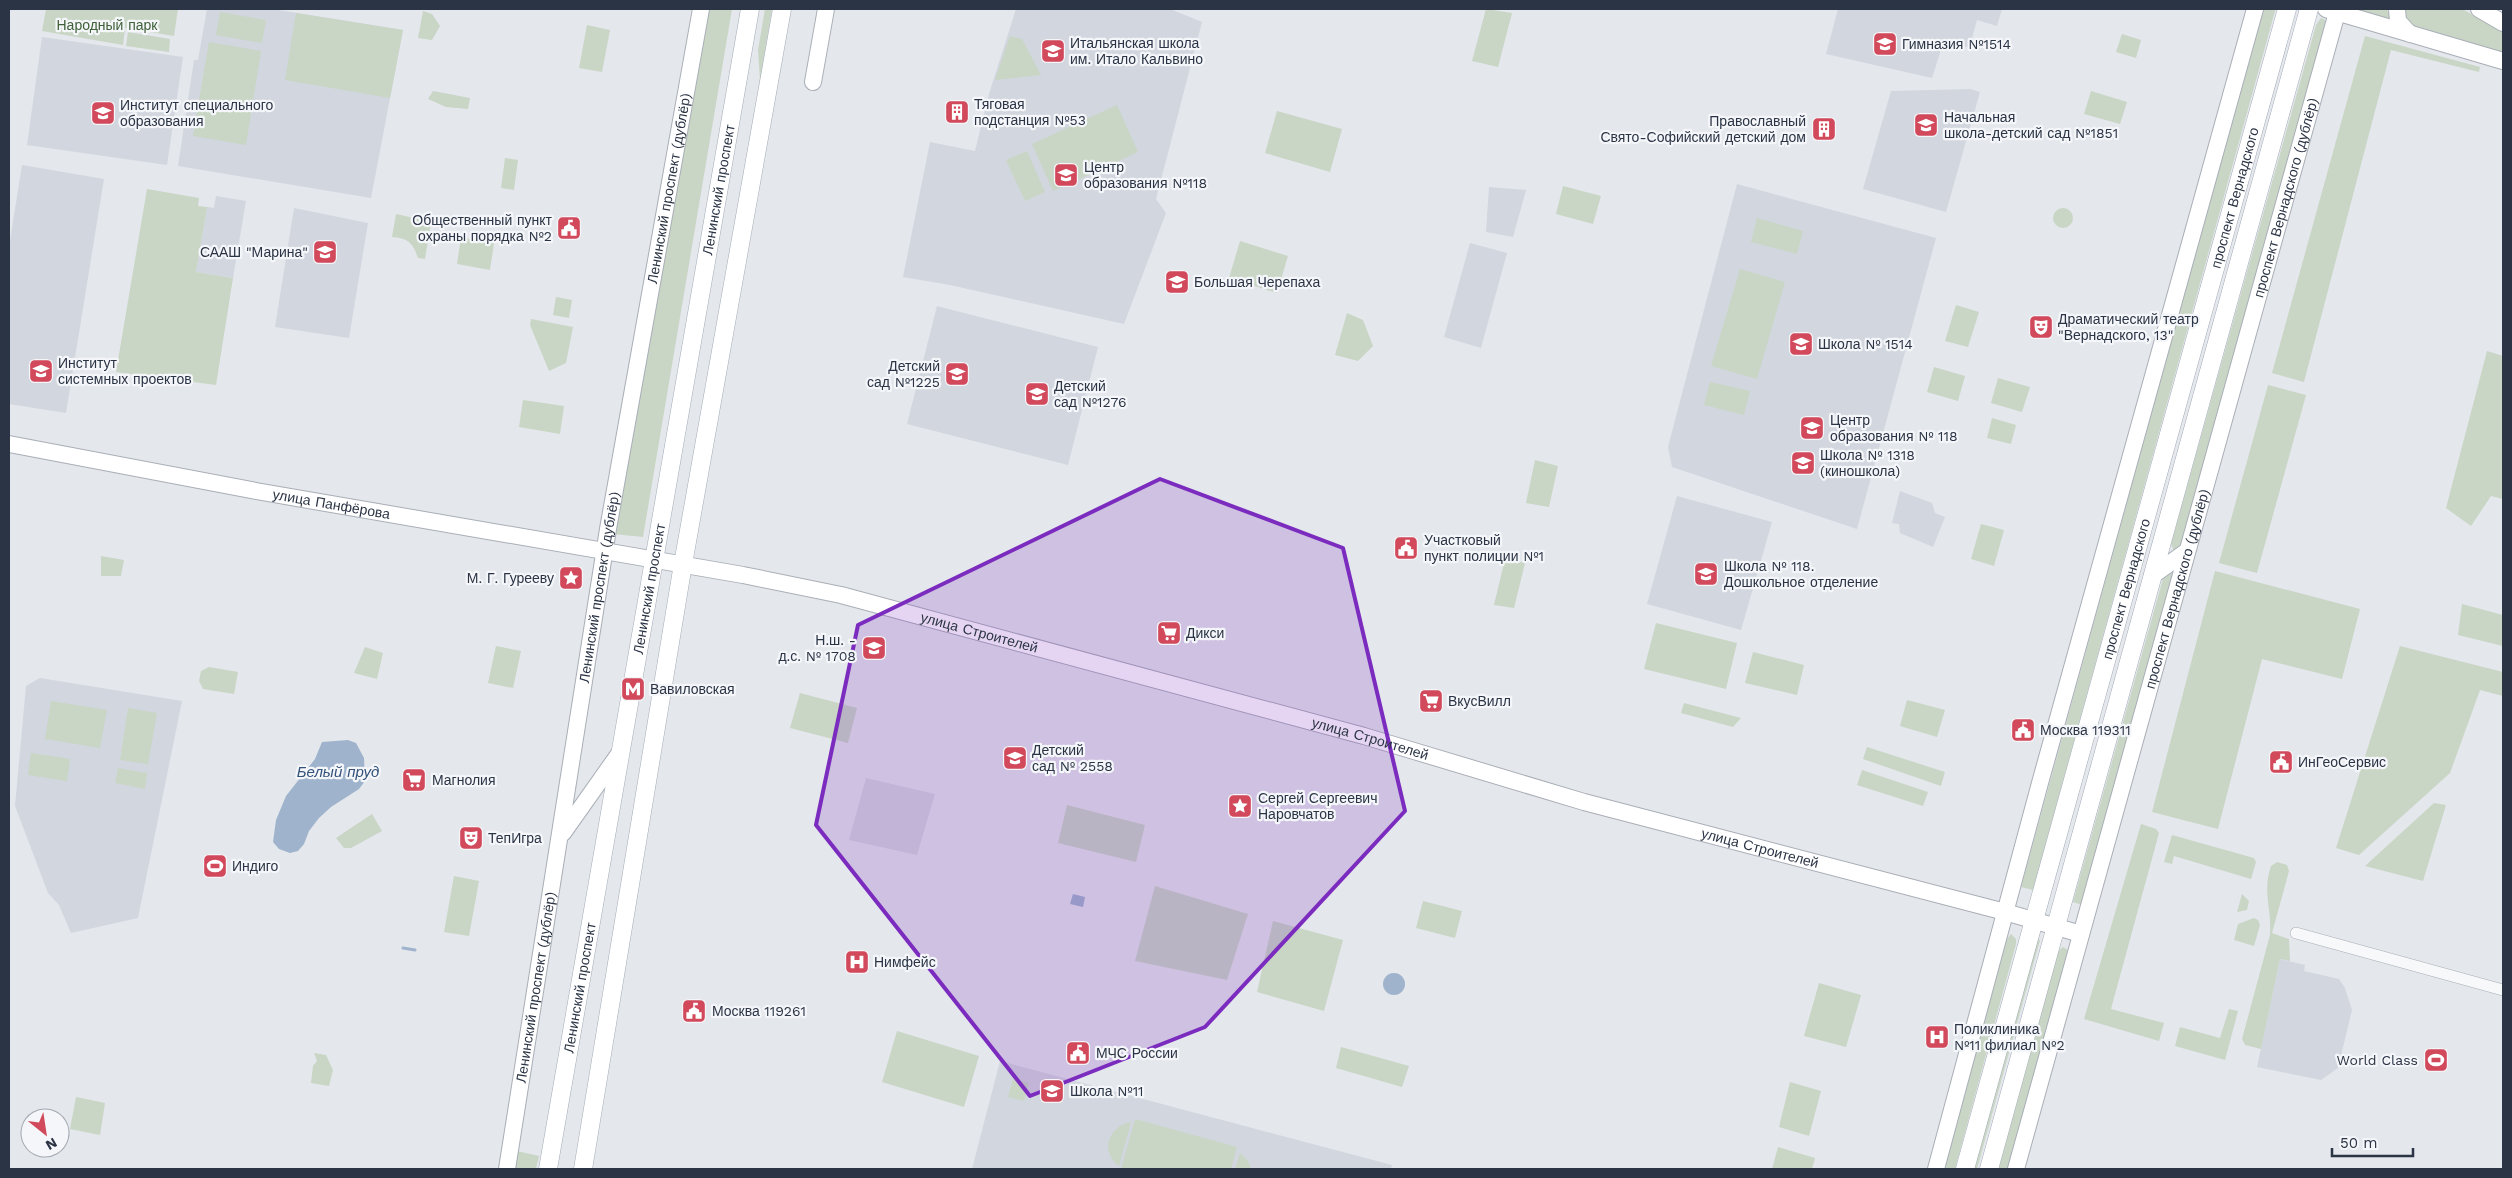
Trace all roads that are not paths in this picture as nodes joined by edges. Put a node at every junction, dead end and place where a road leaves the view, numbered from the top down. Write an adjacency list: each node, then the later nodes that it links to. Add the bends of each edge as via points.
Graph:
1 (702, 9): 16 (street, Ленинский проспект (дублёр))
2 (750, 9): 18 (main road, Ленинский проспект)
3 (782, 9): 19 (main road, Ленинский проспект)
4 (826, 9): 14 (street)
5 (2255, 9): 23 (street)
6 (2287, 9): 24 (main road, проспект Вернадского)
7 (2309, 9): 20 (main road, проспект Вернадского)
8 (2397, 9): 12 (street, via 2398,21)
9 (2479, 9): 11 (street)
10 (2333, 10): 12 (street); 17 (street, проспект Вернадского (дублёр))
11 (2503, 23)
12 (2410, 34): 13 (street)
13 (2503, 61)
14 (813, 82)
15 (9, 444): 16 (street, улица Панфёрова, via 256,491)
16 (605, 550): 18 (street, улица Панфёрова); 22 (street, Ленинский проспект (дублёр))
17 (2187, 551): 20 (street); 27 (street, проспект Вернадского (дублёр))
18 (655, 559): 19 (street, улица Строителей); 21 (main road, Ленинский проспект)
19 (683, 564): 23 (street, улица Строителей, via 855,599 1364,736 1584,802); 31 (main road, Ленинский проспект)
20 (2152, 576): 25 (main road, проспект Вернадского)
21 (621, 751): 22 (street); 30 (main road, Ленинский проспект)
22 (560, 837): 29 (street, Ленинский проспект (дублёр))
23 (2005, 912): 24 (street, улица Строителей); 32 (street)
24 (2034, 921): 25 (street, улица Строителей); 33 (main road, проспект Вернадского)
25 (2055, 927): 27 (street, улица Строителей); 34 (main road, проспект Вернадского)
26 (2296, 933): 28 (street)
27 (2081, 934): 35 (street, проспект Вернадского (дублёр))
28 (2503, 990)
29 (507, 1169)
30 (548, 1169)
31 (583, 1169)
32 (1936, 1169)
33 (1965, 1169)
34 (1989, 1169)
35 (2016, 1169)

